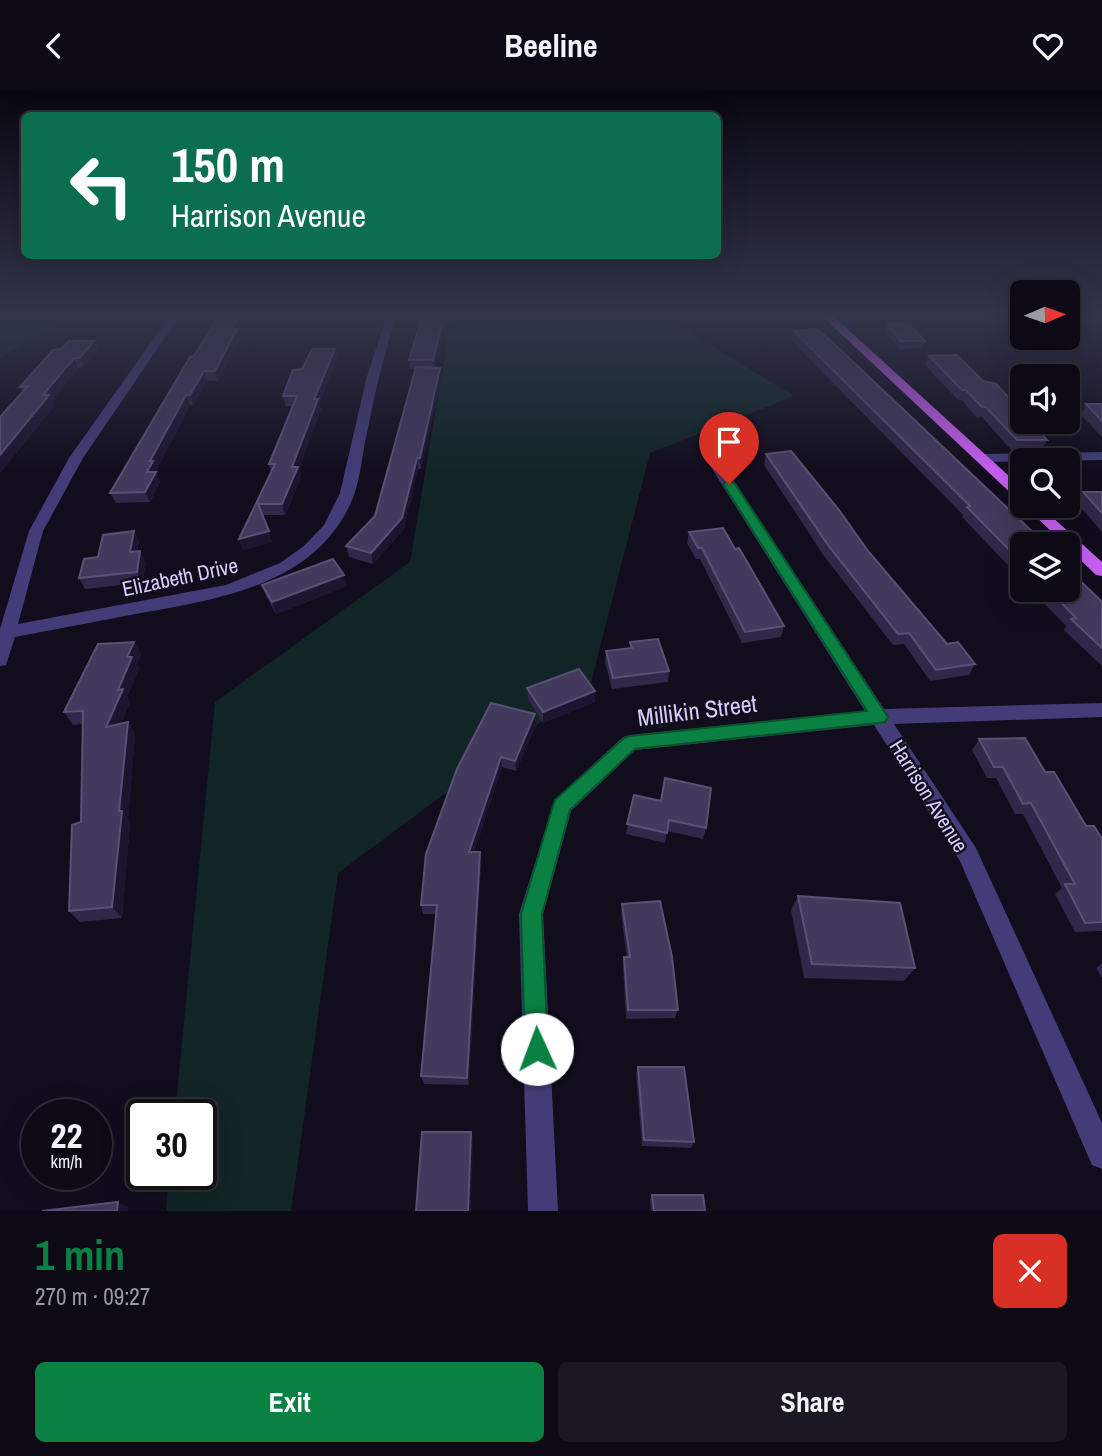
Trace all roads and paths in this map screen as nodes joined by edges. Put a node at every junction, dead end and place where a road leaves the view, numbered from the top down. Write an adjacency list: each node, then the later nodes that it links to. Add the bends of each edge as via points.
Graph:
1 (140, 366): 10 (street, via 76,458 36,531)
2 (375, 366): 10 (street, Elizabeth Drive, via 346,496 335,522 317,544 290,564 249,585 206,596)
3 (882, 366): 5 (main road)
4 (1102, 456): 5 (street)
5 (982, 459): 7 (main road)
6 (714, 461): 13 (street, Harrison Avenue)
7 (1010, 485)
8 (1045, 518): 9 (main road)
9 (1102, 572)
10 (9, 632): 11 (street)
11 (0, 660)
12 (1102, 711): 13 (street, Millikin Street)
13 (879, 717): 14 (street, Harrison Avenue, via 968,855); 15 (street, Millikin Street, via 630,743 562,806 531,914)
14 (1102, 1155)
15 (543, 1211)

